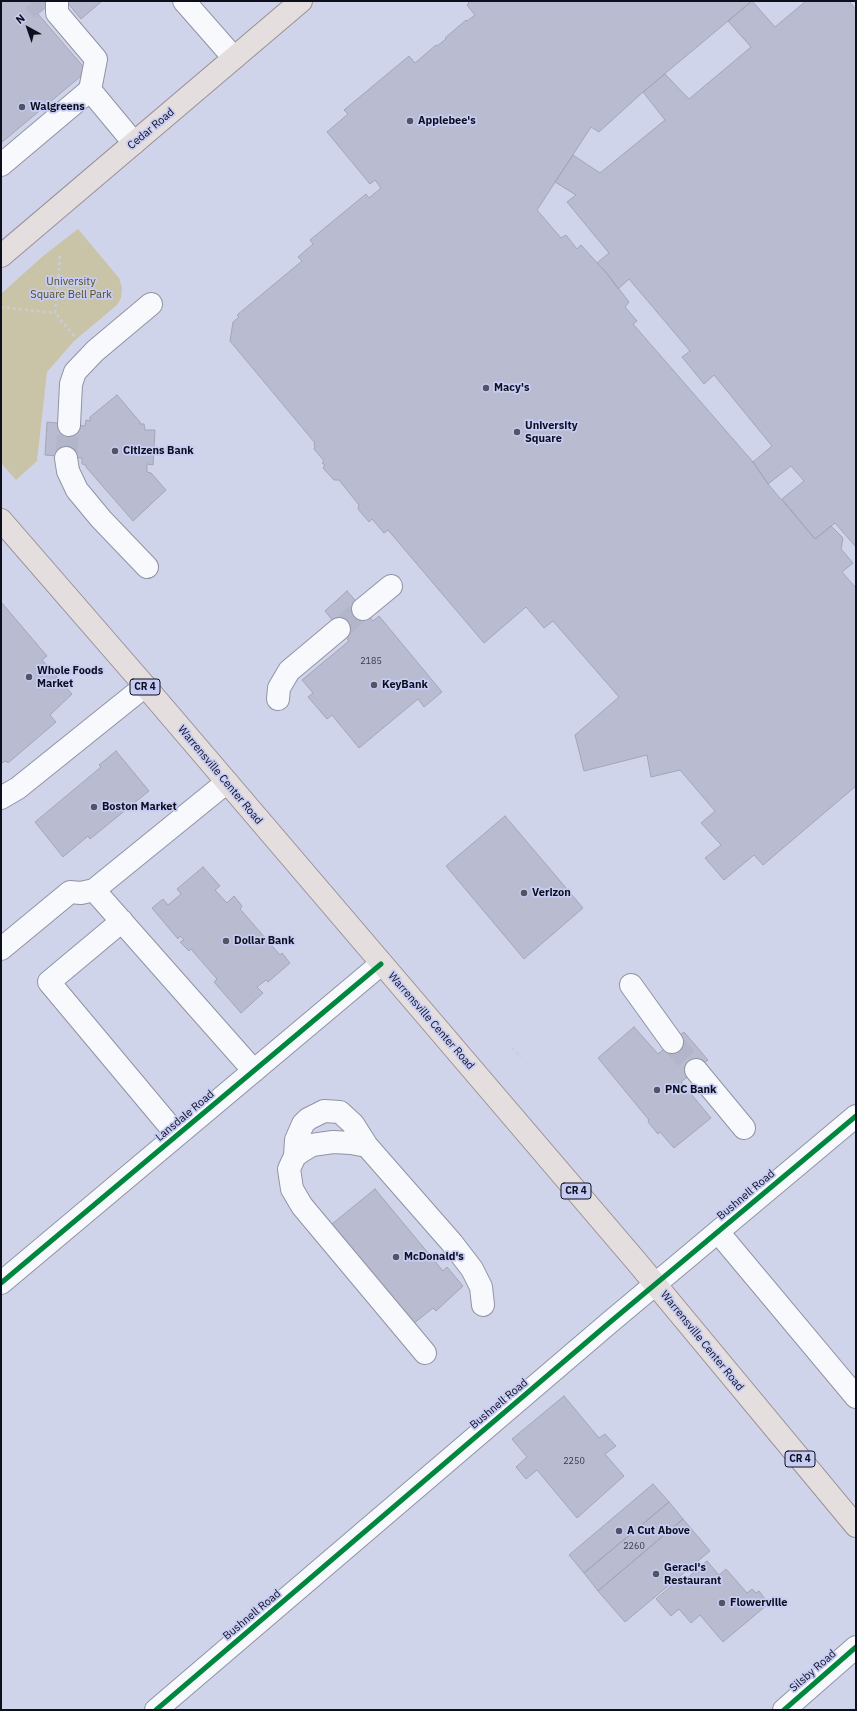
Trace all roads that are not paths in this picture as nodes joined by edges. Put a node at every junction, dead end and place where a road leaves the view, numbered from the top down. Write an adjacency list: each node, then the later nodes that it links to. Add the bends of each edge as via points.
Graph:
1 (184, 1): 4 (street)
2 (300, 1): 4 (main road, Cedar Road)
3 (52, 8): 5 (street, via 96,59)
4 (234, 58): 6 (main road, Cedar Road)
5 (90, 90): 6 (street); 7 (street)
6 (134, 143): 8 (main road, Cedar Road)
7 (1, 165)
8 (1, 256)
9 (151, 304): 10 (street, via 95,351 75,372 71,384)
10 (69, 425)
11 (66, 458): 13 (street, via 68,471 77,490)
12 (1, 520): 17 (main road, Warrensville Center Road / CR 4)
13 (147, 567)
14 (391, 586): 15 (street)
15 (363, 609)
16 (339, 629): 18 (street, via 289,671 279,688)
17 (145, 686): 19 (main road, Warrensville Center Road / CR 4); 20 (street, via 18,788)
18 (278, 699)
19 (227, 782): 21 (street); 24 (main road, Warrensville Center Road / CR 4)
20 (1, 798)
21 (94, 890): 22 (street); 23 (street, via 70,892)
22 (122, 921): 28 (street); 31 (street, via 49,982)
23 (1, 949)
24 (381, 964): 28 (street, Lansdale Road); 36 (main road, Warrensville Center Road / CR 4)
25 (631, 985): 26 (street)
26 (672, 1042)
27 (696, 1070): 30 (street)
28 (254, 1071): 31 (street, Lansdale Road)
29 (853, 1125): 34 (street, Bushnell Road)
30 (744, 1128)
31 (177, 1135): 35 (street, Lansdale Road)
32 (367, 1146): 33 (street, via 333,1142 312,1145); 33 (street, via 353,1124 340,1112 324,1111 302,1124 296,1140); 37 (street, via 472,1269 481,1287)
33 (295, 1156): 38 (street, via 289,1169 289,1179 302,1206)
34 (718, 1232): 36 (street, Bushnell Road); 39 (street)
35 (1, 1283)
36 (655, 1284): 40 (main road, Warrensville Center Road / CR 4); 42 (street, Bushnell Road)
37 (483, 1305)
38 (426, 1353)
39 (856, 1397)
40 (856, 1526)
41 (856, 1647): 43 (street, Silsby Road)
42 (156, 1710)
43 (784, 1710)

